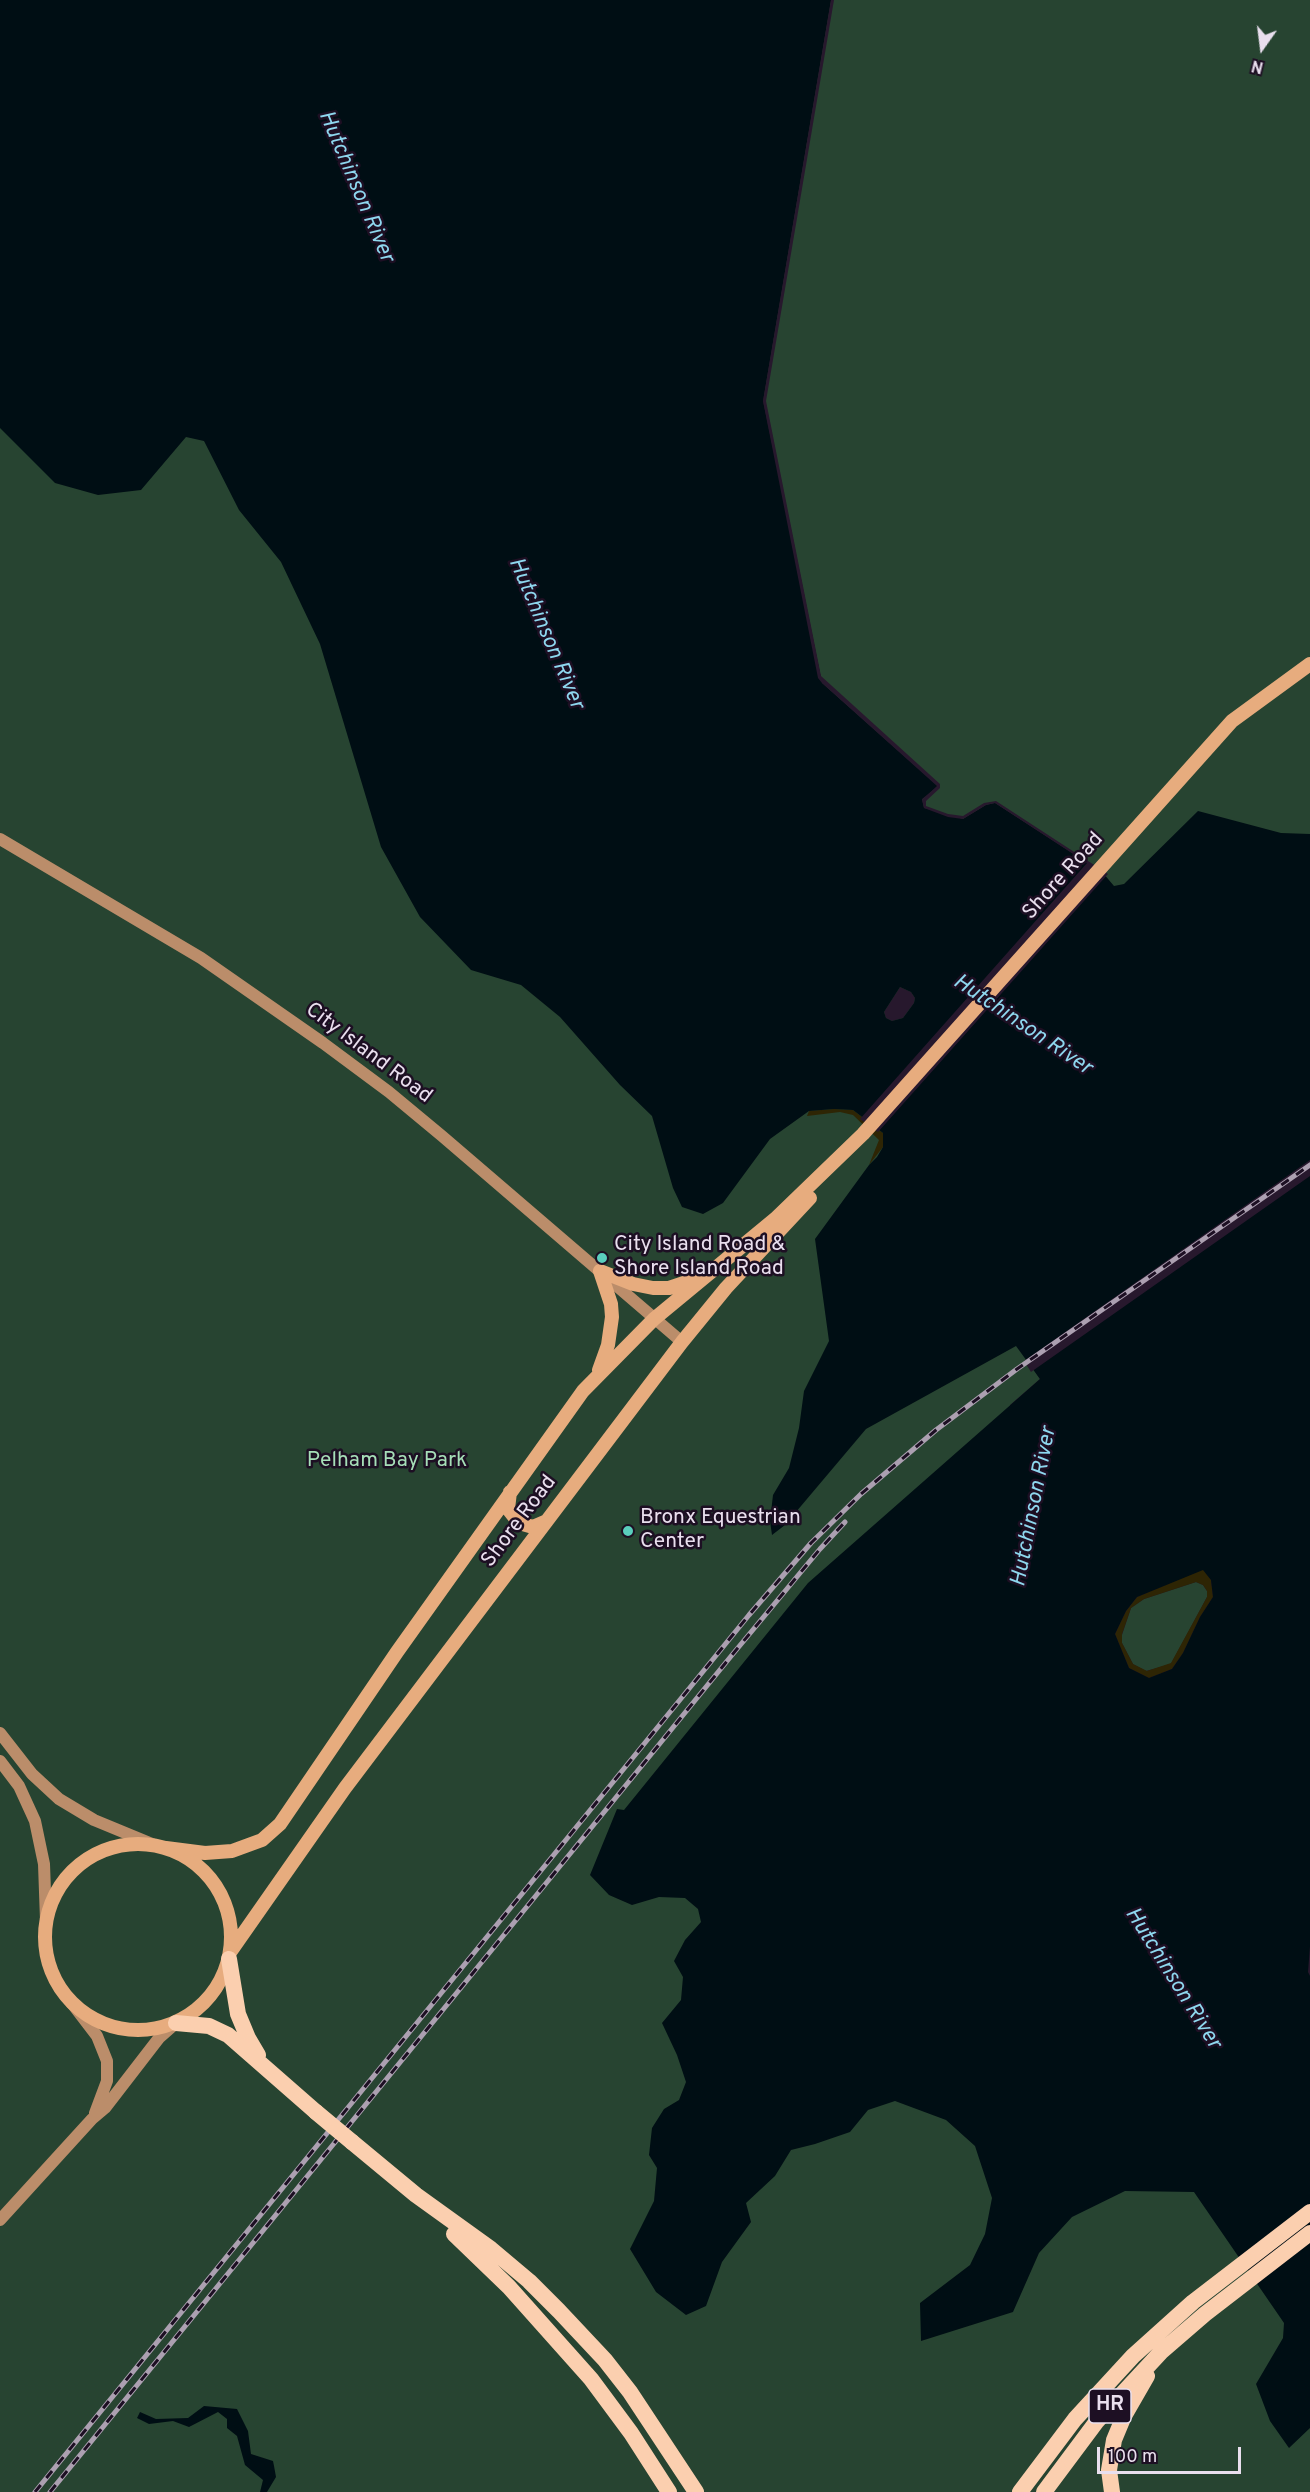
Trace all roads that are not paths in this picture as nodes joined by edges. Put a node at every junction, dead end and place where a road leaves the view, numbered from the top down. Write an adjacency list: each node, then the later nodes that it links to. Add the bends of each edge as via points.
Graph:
1 (1310, 664): 3 (main road, Shore Road, via 1232,721)
2 (0, 839): 4 (main road, City Island Road, via 201,958 323,1043 389,1092)
3 (863, 1134): 5 (main road, Shore Road, via 775,1219); 7 (main road, Shore Road, via 833,1173)
4 (600, 1271): 5 (main road, via 633,1284 661,1289); 6 (main road, City Island Road); 8 (main road, via 612,1317 609,1345)
5 (707, 1275): 6 (main road, Shore Road)
6 (654, 1318): 7 (main road, City Island Road); 8 (main road, Shore Road)
7 (682, 1341): 10 (main road, Shore Road)
8 (597, 1376): 9 (main road, Shore Road)
9 (511, 1491): 10 (main road, via 508,1509 519,1523 532,1527); 13 (main road, Shore Road, via 280,1824 262,1840 232,1851 205,1853)
10 (550, 1519): 15 (main road, Shore Road, via 345,1788)
11 (0, 1733): 13 (main road, via 32,1774 65,1803 94,1820)
12 (0, 1761): 14 (main road, via 19,1786 35,1821 44,1864)
13 (162, 1847): 14 (main road, via 123,1845 82,1862 59,1888); 15 (main road, via 196,1864 219,1890 231,1922)
14 (46, 1920): 16 (main road, via 48,1959 55,1979)
15 (230, 1955): 17 (main road, via 220,1983 209,1998); 18 (highway, via 242,2025)
16 (71, 2002): 17 (main road, via 99,2022 124,2029 151,2030); 19 (main road, via 98,2036 108,2068 105,2089)
17 (176, 2023): 18 (highway, via 218,2029); 19 (main road, via 159,2037 105,2108)
18 (269, 2071): 20 (highway, bridge)
19 (92, 2119): 22 (main road)
20 (416, 2195): 26 (highway, via 491,2249 559,2311 618,2376); 28 (highway, via 550,2332 610,2403)
21 (1310, 2212): 24 (highway, HR)
22 (0, 2220)
23 (1310, 2233): 24 (highway, HR)
24 (1182, 2322): 25 (highway, HR); 27 (highway, HR, via 1111,2378)
25 (1161, 2352): 33 (highway, HR, via 1097,2421); 34 (highway, via 1117,2431 1110,2464)
26 (671, 2452): 29 (highway); 30 (highway)
27 (1041, 2461): 31 (highway); 32 (highway, HR)
28 (669, 2492)
29 (696, 2492)
30 (705, 2492)
31 (1007, 2492)
32 (1020, 2492)
33 (1044, 2492)
34 (1112, 2492)

